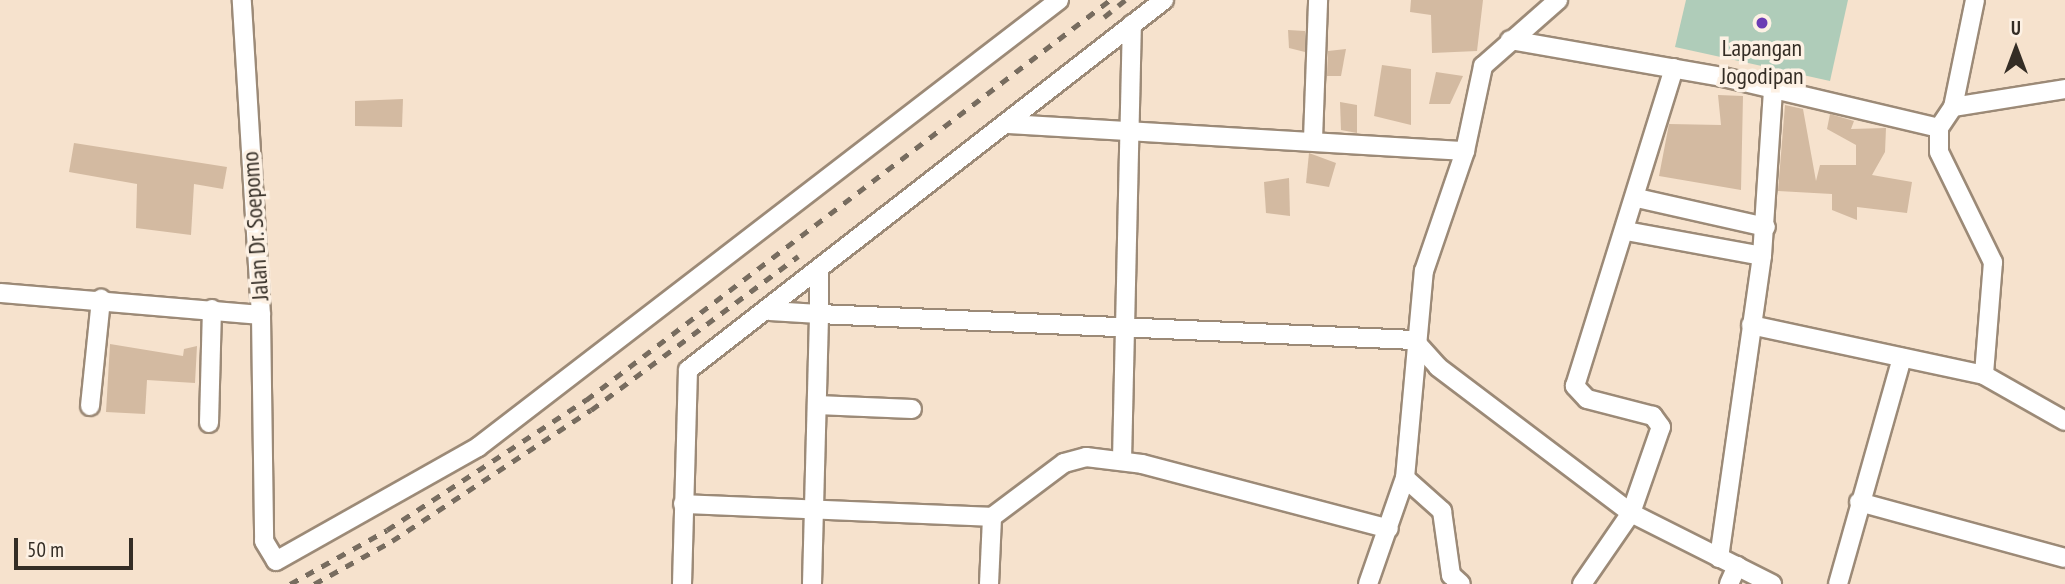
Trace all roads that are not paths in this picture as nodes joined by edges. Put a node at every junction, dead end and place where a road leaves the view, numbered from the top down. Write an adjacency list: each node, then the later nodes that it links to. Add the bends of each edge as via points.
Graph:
1 (242, 0): 28 (street, Jalan Dr. Soepomo)
2 (1059, 0): 28 (street, via 478,447 276,561 264,541)
3 (1164, 0): 7 (street)
4 (1318, 0): 16 (street)
5 (1558, 0): 8 (street)
6 (1975, 0): 12 (street)
7 (1132, 24): 13 (street); 15 (street)
8 (1510, 40): 9 (street); 17 (street, via 1483,66)
9 (1674, 68): 11 (street); 18 (street)
10 (2065, 89): 12 (street)
11 (1773, 90): 14 (street); 19 (street)
12 (1953, 107): 14 (street)
13 (1009, 124): 15 (street); 22 (street)
14 (1939, 128): 33 (street, via 1947,177 1993,262)
15 (1130, 129): 16 (street); 30 (street)
16 (1312, 139): 17 (street)
17 (1465, 151): 31 (street, via 1424,271)
18 (1637, 198): 19 (street); 20 (street)
19 (1766, 227): 21 (street)
20 (1626, 231): 21 (street); 44 (street, via 1575,386 1587,399 1659,421)
21 (1762, 256): 29 (street)
22 (819, 270): 26 (street); 27 (street)
23 (0, 293): 24 (street, Jalan Dr. Soepomo)
24 (102, 299): 25 (street, Jalan Dr. Soepomo); 34 (street)
25 (212, 309): 28 (street, Jalan Dr. Soepomo); 38 (street)
26 (770, 311): 27 (street); 42 (street, via 694,363 684,378)
27 (819, 314): 30 (street); 35 (street)
28 (261, 315)
29 (1751, 325): 32 (street); 47 (street)
30 (1124, 326): 31 (street); 39 (street)
31 (1414, 340): 40 (street); 44 (street, via 1438,368)
32 (1902, 358): 33 (street); 41 (street)
33 (1984, 375): 37 (street)
34 (90, 405)
35 (817, 405): 36 (street); 43 (street)
36 (912, 409)
37 (2065, 421)
38 (209, 423)
39 (1122, 460): 45 (street, via 1074,457); 46 (street)
40 (1405, 478): 46 (street); 54 (street, via 1442,510 1450,530 1451,575)
41 (1859, 502): 48 (street); 58 (street)
42 (683, 504): 43 (street); 50 (street)
43 (813, 510): 45 (street); 51 (street)
44 (1631, 513): 47 (street); 55 (street)
45 (992, 517): 52 (street)
46 (1389, 529): 53 (street)
47 (1719, 558): 49 (street)
48 (2065, 558)
49 (1737, 566): 56 (street); 57 (street)
50 (682, 584)
51 (812, 584)
52 (989, 584)
53 (1368, 584)
54 (1461, 584)
55 (1582, 584)
56 (1729, 584)
57 (1772, 584)
58 (1838, 584)

